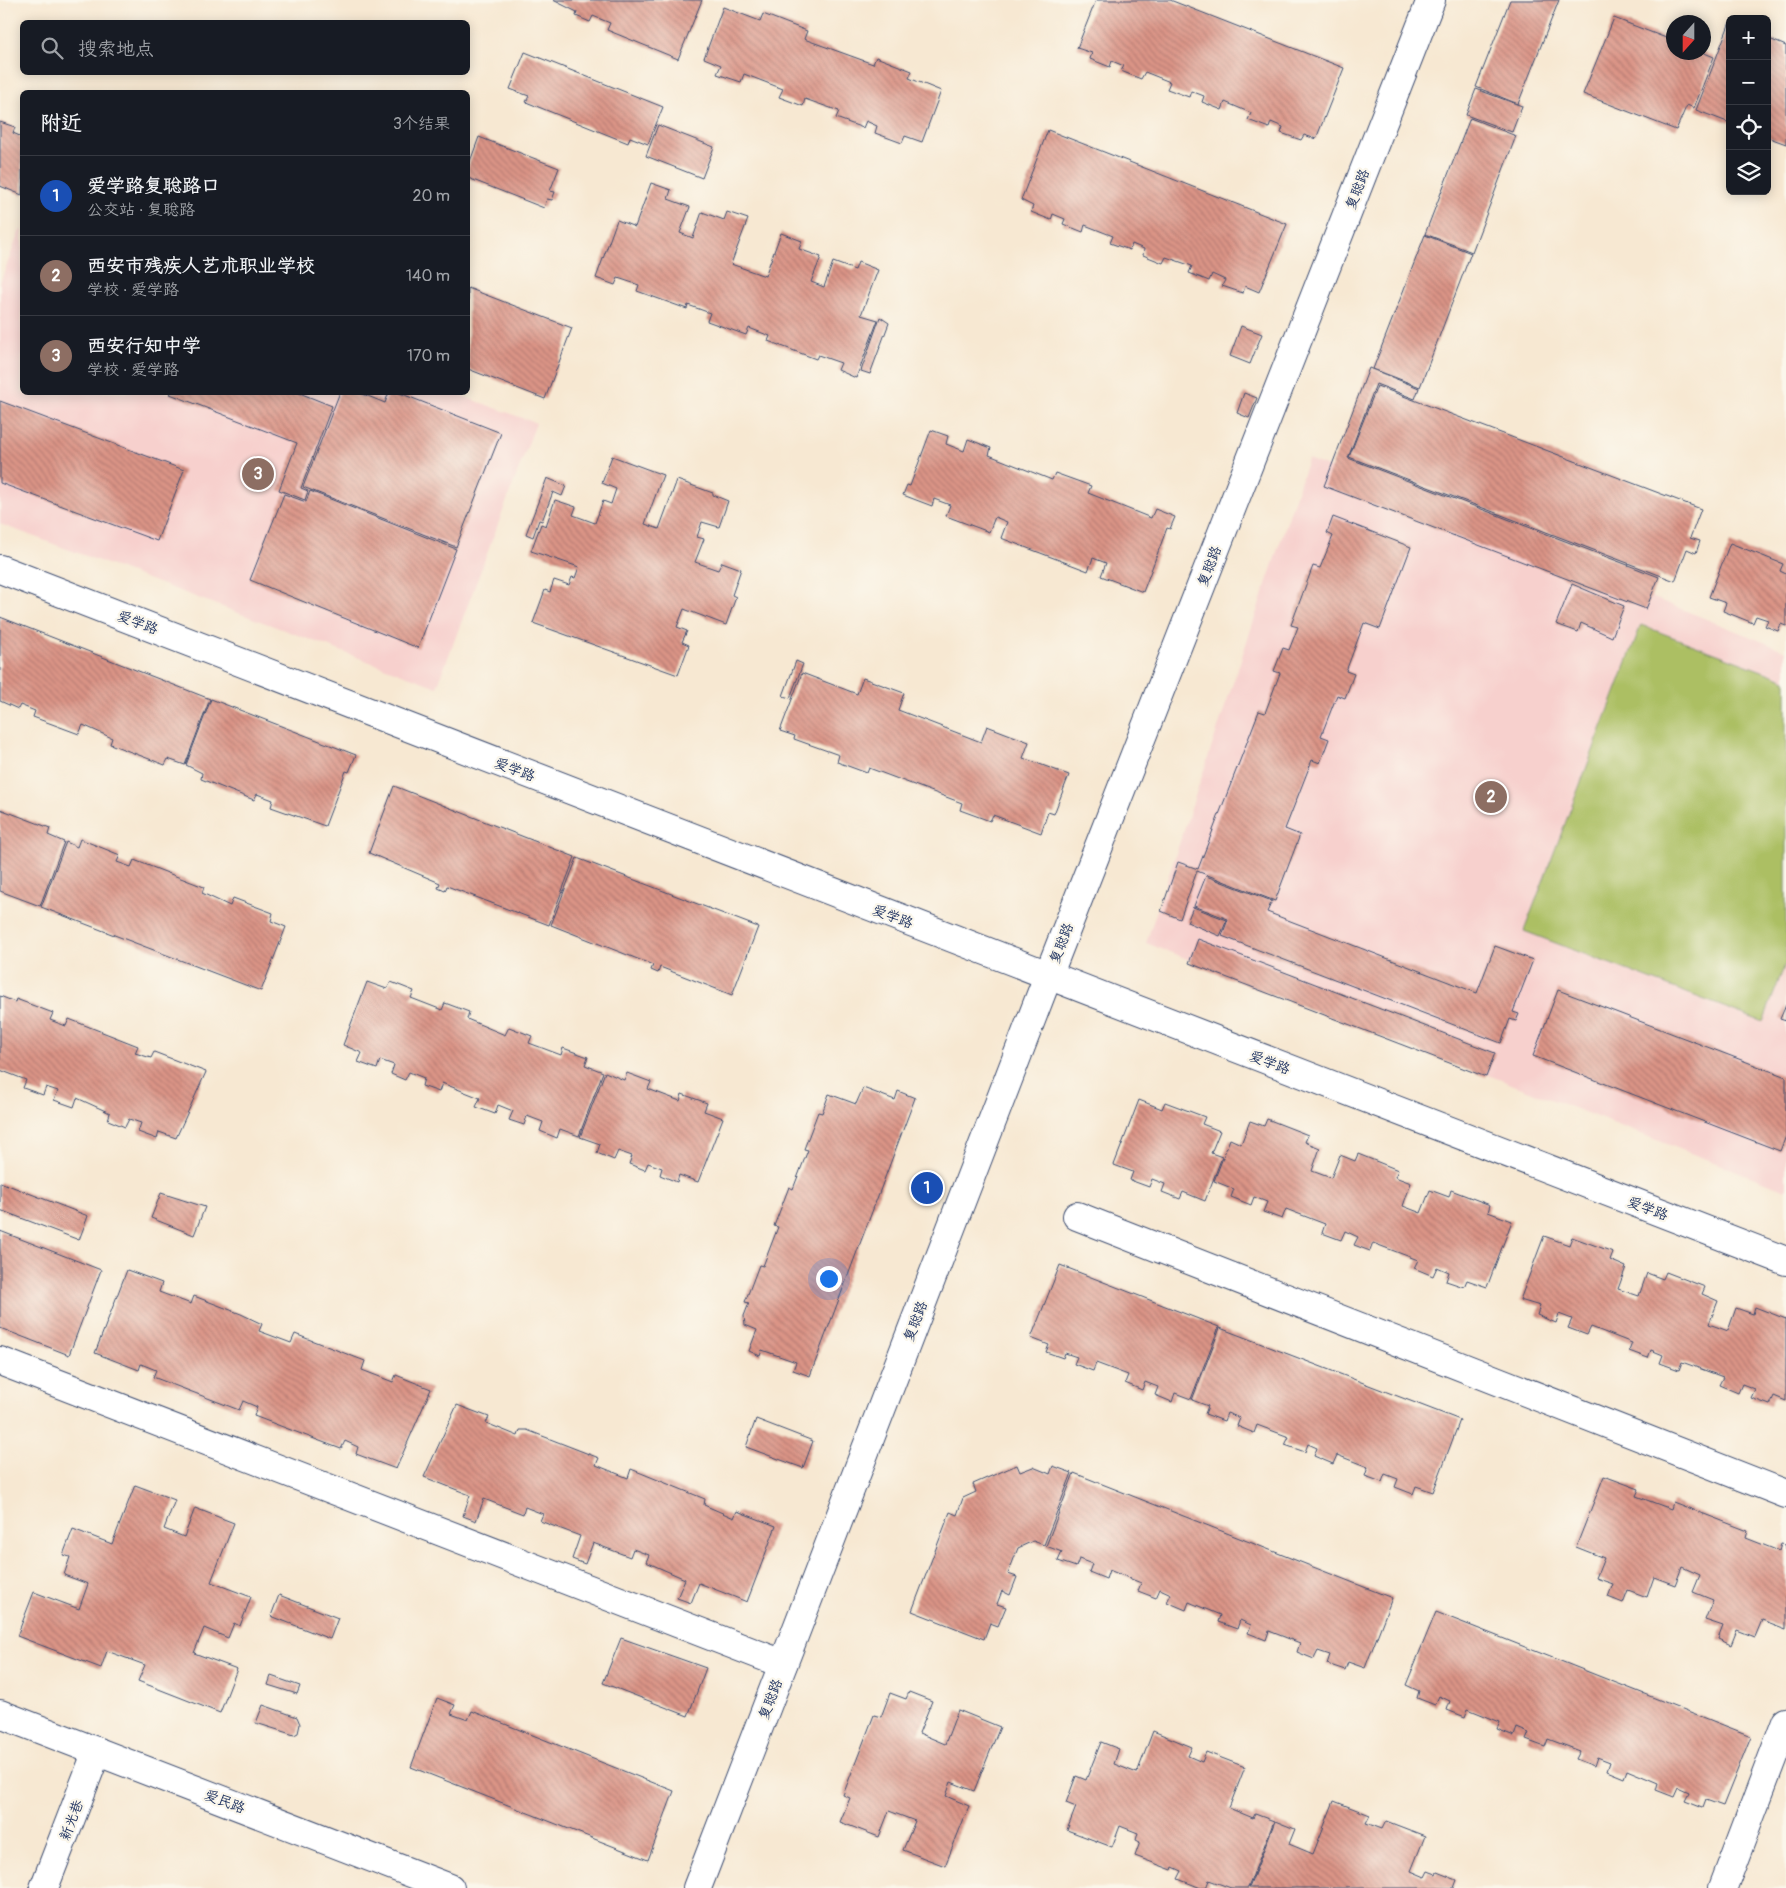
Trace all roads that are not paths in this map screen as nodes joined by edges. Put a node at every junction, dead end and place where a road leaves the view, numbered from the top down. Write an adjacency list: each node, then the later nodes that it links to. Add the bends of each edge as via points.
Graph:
1 (1431, 0): 3 (street, 复聪路)
2 (0, 569): 3 (street, 爱学路)
3 (1048, 976): 5 (street, 爱学路); 8 (street, 复聪路)
4 (1077, 1216): 7 (street)
5 (1786, 1261)
6 (0, 1361): 8 (street)
7 (1786, 1494)
8 (783, 1664): 14 (street, 复聪路)
9 (0, 1714): 11 (street, 爱民路)
10 (1786, 1722): 15 (street)
11 (97, 1751): 12 (street, 新光巷); 13 (street, 爱民路)
12 (44, 1888)
13 (450, 1888)
14 (697, 1888)
15 (1723, 1888)

